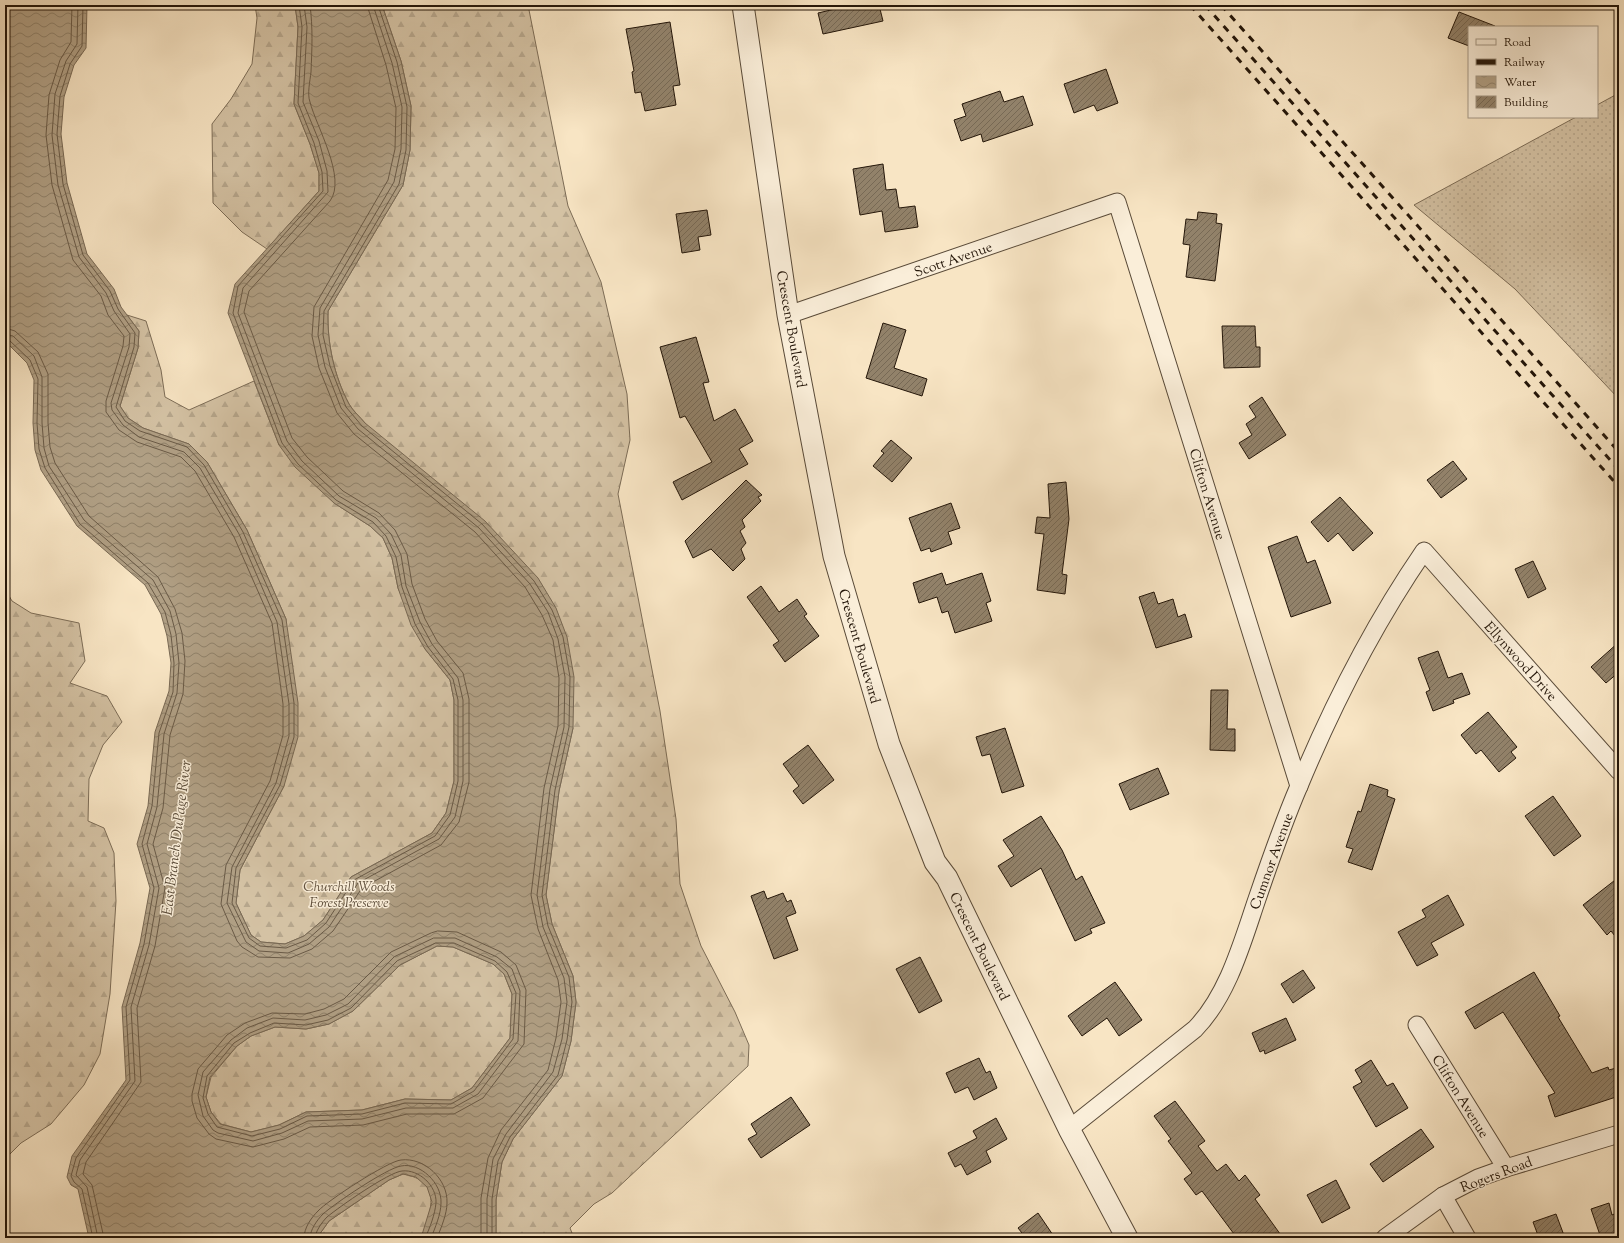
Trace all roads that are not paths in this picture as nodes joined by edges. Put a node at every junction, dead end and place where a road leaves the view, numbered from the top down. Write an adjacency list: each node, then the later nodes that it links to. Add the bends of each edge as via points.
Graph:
1 (743, 5): 3 (street, Crescent Boulevard)
2 (1117, 202): 3 (street, Scott Avenue); 6 (street, Clifton Avenue)
3 (788, 315): 8 (street, Crescent Boulevard, via 834,556 889,744 935,862 947,878)
4 (1424, 551): 5 (street, Ellynwood Drive); 6 (street, Cumnor Avenue, via 1396,591 1360,658)
5 (1619, 771)
6 (1299, 786): 8 (street, Cumnor Avenue, via 1236,959 1208,1013 1195,1029)
7 (1417, 1025): 10 (street, Clifton Avenue)
8 (1069, 1128): 12 (street, Crescent Boulevard)
9 (1619, 1134): 10 (street, Rogers Road)
10 (1506, 1168): 11 (street, Rogers Road, via 1478,1178)
11 (1443, 1196): 13 (street, Rogers Road); 14 (street)
12 (1127, 1238)
13 (1385, 1238)
14 (1467, 1238)

